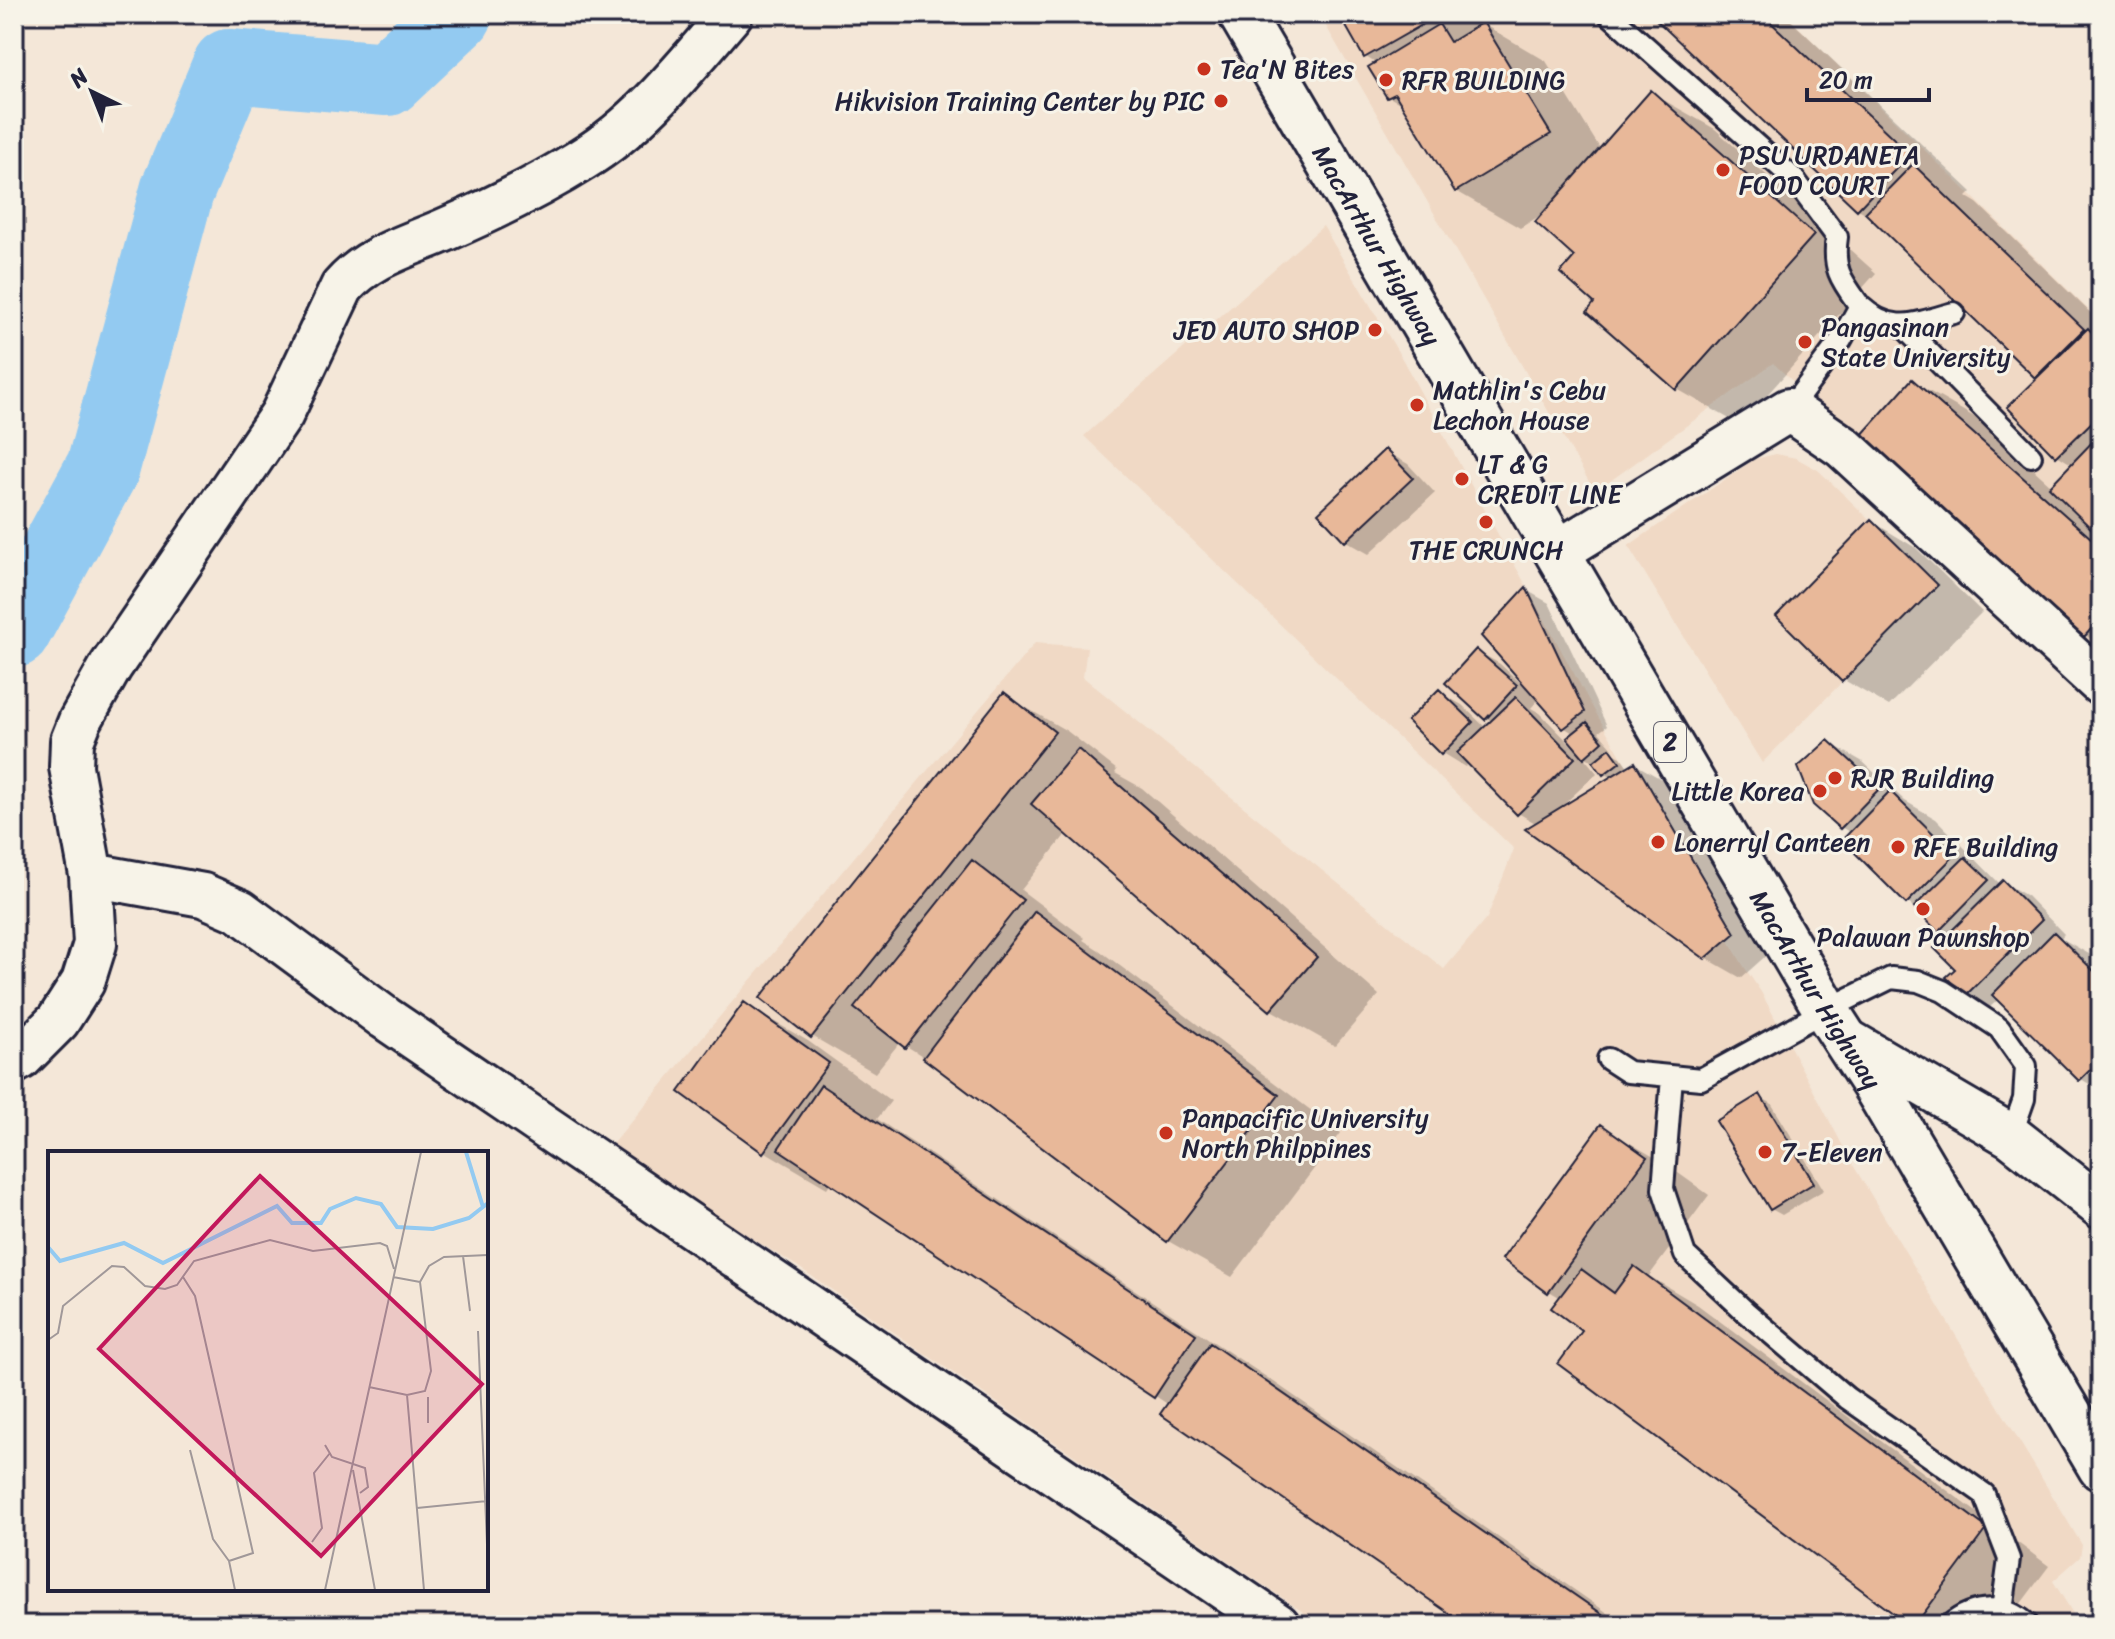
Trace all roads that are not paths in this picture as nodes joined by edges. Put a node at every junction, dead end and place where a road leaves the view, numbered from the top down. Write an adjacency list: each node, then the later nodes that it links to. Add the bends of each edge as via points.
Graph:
1 (731, 14): 11 (street, via 628,125 586,158 449,228 375,258 342,287 282,414 111,666 80,721 72,741 71,767)
2 (1241, 14): 9 (main road, MacArthur Highway / 2)
3 (1609, 14): 4 (lane, via 1794,179 1837,237 1834,257 1840,278)
4 (1860, 306): 6 (lane, via 1875,320); 7 (lane)
5 (1954, 313): 6 (lane)
6 (1903, 326): 8 (lane)
7 (1789, 410): 9 (street); 10 (street, via 1843,447)
8 (2031, 456)
9 (1559, 551): 12 (main road, MacArthur Highway / 2)
10 (2101, 684)
11 (91, 875): 14 (street, via 95,944 83,982 58,1021); 20 (street, via 203,895 240,911 385,1018)
12 (1835, 1024): 15 (lane, via 1701,1079); 16 (street); 16 (lane, via 1891,978 1943,991 1999,1028 2026,1066 2024,1099); 18 (main road, MacArthur Highway / 2)
13 (1608, 1059): 15 (lane, via 1628,1072)
14 (14, 1062)
15 (1672, 1077): 19 (lane, via 1663,1189 1685,1255 1847,1398 1984,1494 2009,1559)
16 (2011, 1136): 17 (street)
17 (2101, 1207)
18 (2101, 1468)
19 (2002, 1610): 21 (lane, via 1976,1610); 22 (lane)
20 (1278, 1625)
21 (1950, 1625)
22 (2028, 1625)

